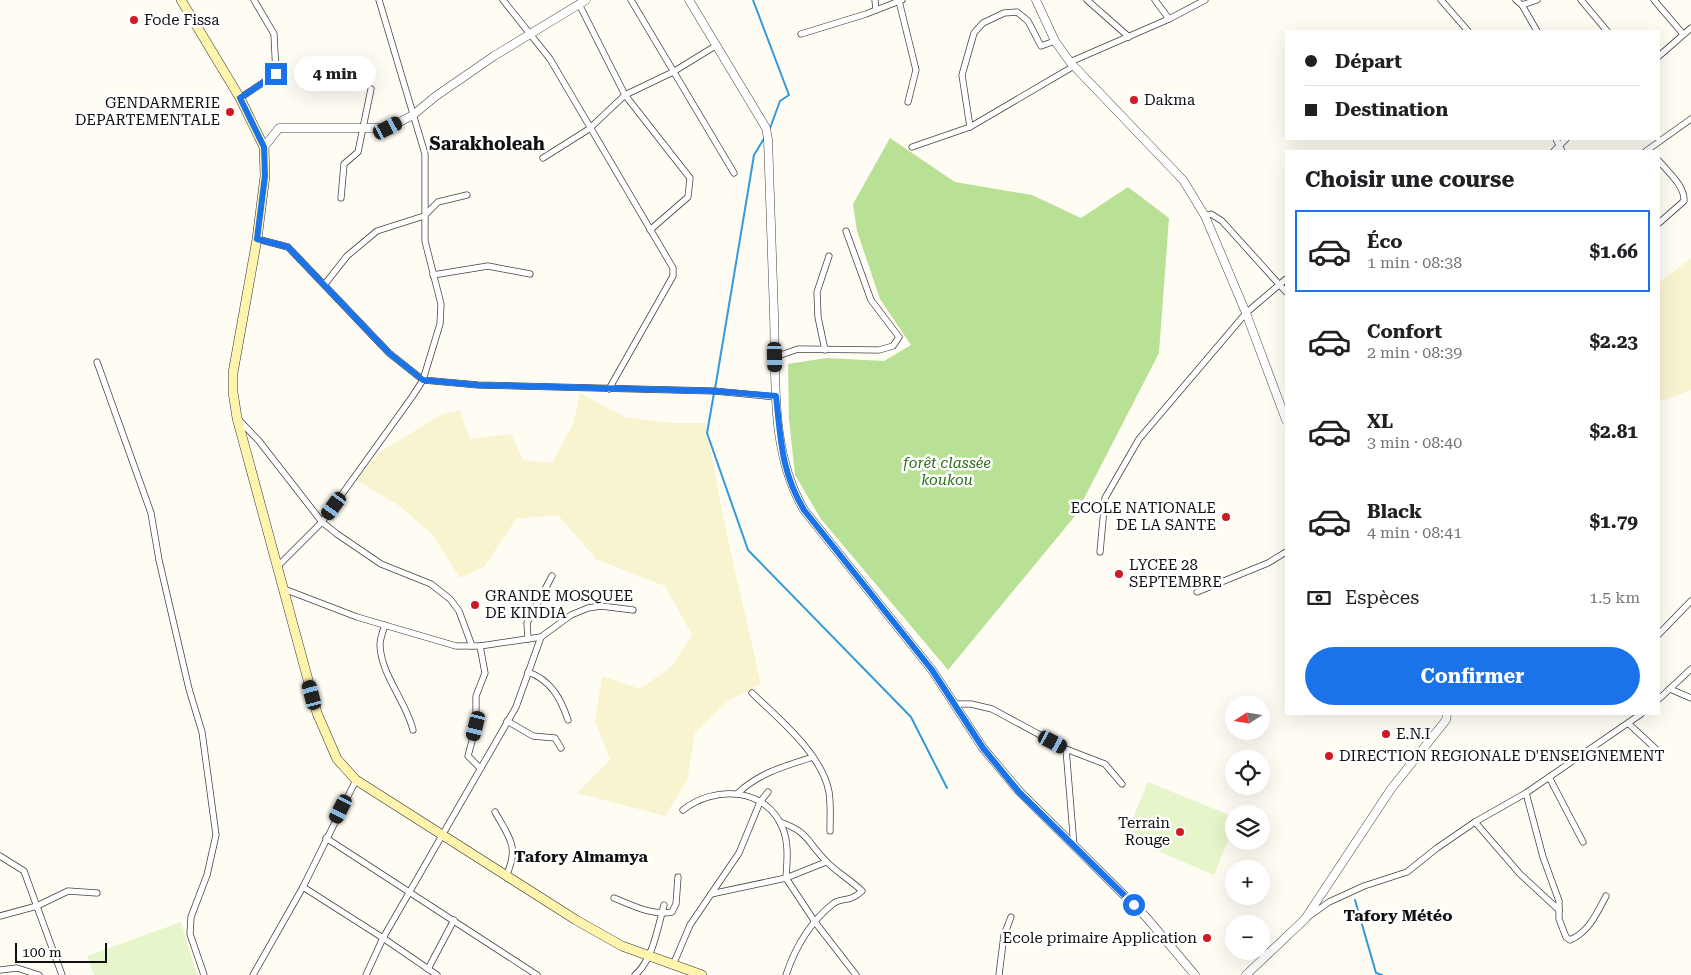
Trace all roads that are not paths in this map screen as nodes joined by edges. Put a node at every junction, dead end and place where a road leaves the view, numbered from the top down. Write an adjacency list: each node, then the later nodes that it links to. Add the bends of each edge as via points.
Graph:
1 (181, 0): 39 (main road)
2 (254, 0): 39 (street, via 274,34 276,74)
3 (379, 0): 41 (street)
4 (502, 0): 28 (street)
5 (586, 0): 20 (street)
6 (631, 0): 36 (street)
7 (689, 0): 33 (street)
8 (875, 0): 22 (street)
9 (1036, 0): 32 (street)
10 (1087, 0): 31 (street)
11 (1155, 0): 23 (street)
12 (1205, 0): 19 (street)
13 (1441, 0): 25 (street)
14 (1516, 0): 21 (street)
15 (1537, 0): 21 (street)
16 (1581, 0): 27 (street)
17 (1654, 0): 30 (street)
18 (901, 1): 22 (street); 40 (street, via 916,70)
19 (1192, 3): 23 (street)
20 (579, 4): 28 (street); 38 (street)
21 (1522, 5): 26 (street)
22 (876, 10): 29 (street)
23 (1170, 19): 31 (street)
24 (1691, 28): 30 (street)
25 (1467, 30)
26 (1536, 30)
27 (1606, 30)
28 (530, 34): 41 (street, via 436,96); 45 (street, via 550,59)
29 (801, 34)
30 (1683, 34): 34 (street)
31 (1129, 37): 35 (street)
32 (1055, 41): 35 (street); 44 (street, via 1041,46 1028,21 1017,12 1004,13 983,23 974,33 962,75)
33 (717, 45): 36 (street); 69 (street, via 766,128)
34 (1660, 55)
35 (1072, 64): 44 (street); 55 (street, via 1183,180)
36 (673, 72): 38 (street); 51 (street)
37 (372, 89): 43 (street)
38 (625, 95): 45 (street); 57 (street, via 690,178 688,197)
39 (240, 98): 46 (main road)
40 (908, 102)
41 (413, 115): 43 (street, via 388,128); 54 (street, via 425,154)
42 (1691, 119): 48 (street)
43 (365, 127): 46 (street, via 279,128); 53 (street, via 358,152 344,164)
44 (970, 127): 47 (street)
45 (589, 129): 49 (street); 57 (street)
46 (264, 147): 59 (main road, via 265,176)
47 (912, 147)
48 (1649, 150)
49 (543, 158)
50 (1660, 162): 56 (street, via 1684,195 1684,201)
51 (734, 173)
52 (467, 195): 54 (street, via 438,202)
53 (341, 198)
54 (424, 216): 62 (street, via 425,241); 64 (street, via 377,231 347,256)
55 (1205, 216): 65 (street, via 1211,214 1222,221); 67 (street)
56 (1660, 222)
57 (650, 230): 72 (street, via 673,268 673,276)
58 (846, 231): 68 (street, via 871,300 899,337 893,346 879,350)
59 (257, 239): 64 (street, via 288,247); 75 (main road, via 234,365 233,392)
60 (829, 256): 68 (street, via 817,292)
61 (530, 274): 62 (street, via 488,266)
62 (433, 275): 71 (street, via 441,304 440,324)
63 (1285, 280): 65 (street)
64 (325, 284): 71 (street, via 389,353)
65 (1279, 285): 66 (street); 67 (street)
66 (1285, 291)
67 (1246, 313): 74 (street); 77 (street, via 1139,439 1105,498)
68 (825, 350): 69 (street, via 798,349)
69 (775, 357): 73 (street)
70 (97, 362): 153 (street, via 150,514 158,560 202,732 216,835 207,875 190,917 190,934)
71 (423, 380): 72 (street); 76 (street)
72 (609, 389): 73 (street)
73 (776, 396): 97 (street, via 783,464 796,497 932,670)
74 (1285, 417)
75 (237, 418): 76 (street); 79 (main road)
76 (322, 522): 79 (street); 89 (street, via 381,564 431,584 450,598 459,611)
77 (1100, 552)
78 (1285, 553): 82 (street, via 1268,563)
79 (278, 567): 81 (main road)
80 (552, 576): 88 (street, via 527,624)
81 (284, 589): 85 (street); 110 (main road, via 317,713 338,758)
82 (1197, 592)
83 (1691, 601): 86 (street)
84 (633, 610): 87 (street, via 601,606 588,608 571,615)
85 (385, 625): 89 (street, via 456,646); 103 (street, via 380,643 383,660 409,714)
86 (1660, 633)
87 (541, 637): 88 (street); 92 (street)
88 (528, 639): 90 (street)
89 (472, 646): 90 (street)
90 (480, 646): 108 (street, via 485,672 476,696 476,726 468,756)
91 (1691, 669): 93 (street)
92 (528, 672): 100 (street, via 544,679 562,702); 101 (street, via 516,707)
93 (1670, 689): 95 (street); 96 (street)
94 (752, 693): 107 (street)
95 (1660, 698)
96 (1691, 698)
97 (954, 704): 105 (street, via 992,709); 124 (street, via 983,748 1019,792)
98 (1447, 715): 142 (street, via 1391,789)
99 (1640, 715): 102 (street)
100 (568, 720)
101 (507, 721): 104 (street, via 533,736 554,738); 108 (street)
102 (1629, 724): 106 (street); 109 (street)
103 (413, 730)
104 (561, 748)
105 (1066, 749): 111 (street, via 1105,764); 124 (street)
106 (1658, 751)
107 (813, 757): 113 (street, via 767,772); 120 (street, via 829,792)
108 (479, 767): 121 (street)
109 (1549, 777): 114 (street); 123 (street)
110 (356, 780): 121 (main road); 122 (street)
111 (1122, 784)
112 (768, 792): 115 (street)
113 (738, 793): 115 (street); 116 (street, via 700,798)
114 (1526, 793): 119 (street); 138 (street)
115 (760, 802): 118 (street, via 776,814); 133 (street, via 739,853)
116 (683, 810)
117 (495, 812): 127 (street, via 513,842 512,863)
118 (780, 822): 126 (street, via 795,827 808,837); 129 (street, via 788,852)
119 (1475, 822): 138 (street, via 1520,874); 142 (street, via 1407,872 1329,902)
120 (830, 831)
121 (441, 835): 127 (main road); 131 (street)
122 (326, 838): 130 (street); 131 (street)
123 (1583, 842)
124 (1074, 846): 163 (street, via 1146,917)
125 (0, 856): 137 (street, via 24,871)
126 (826, 862): 129 (street); 144 (street, via 862,891 854,898 834,903)
127 (506, 876): 146 (main road, via 622,946)
128 (678, 876): 139 (street, via 676,904 672,912)
129 (786, 878): 133 (street); 144 (street)
130 (303, 888): 145 (street); 150 (street)
131 (410, 891): 143 (street); 145 (street)
132 (97, 893): 137 (street, via 68,891)
133 (711, 894): 147 (street, via 690,925)
134 (1606, 896): 138 (street, via 1590,925 1570,940 1566,937)
135 (614, 898): 139 (street)
136 (664, 905): 139 (street)
137 (37, 906): 140 (street); 152 (street)
138 (1559, 910)
139 (662, 914): 146 (street)
140 (0, 916)
141 (1011, 917): 162 (street, via 1004,936)
142 (1305, 919): 164 (street)
143 (454, 920): 148 (street); 157 (street)
144 (815, 922): 160 (street, via 794,952); 161 (street)
145 (383, 938): 148 (street); 155 (street)
146 (648, 955): 147 (main road); 158 (street)
147 (674, 965): 159 (main road)
148 (428, 969): 156 (street)
149 (0, 970): 151 (street, via 16,968)
150 (255, 973): 154 (street)
151 (39, 975)
152 (62, 975)
153 (204, 975)
154 (262, 975)
155 (366, 975)
156 (437, 975)
157 (537, 975)
158 (635, 975)
159 (702, 975)
160 (786, 975)
161 (856, 975)
162 (999, 975)
163 (1195, 975)
164 (1246, 975)

